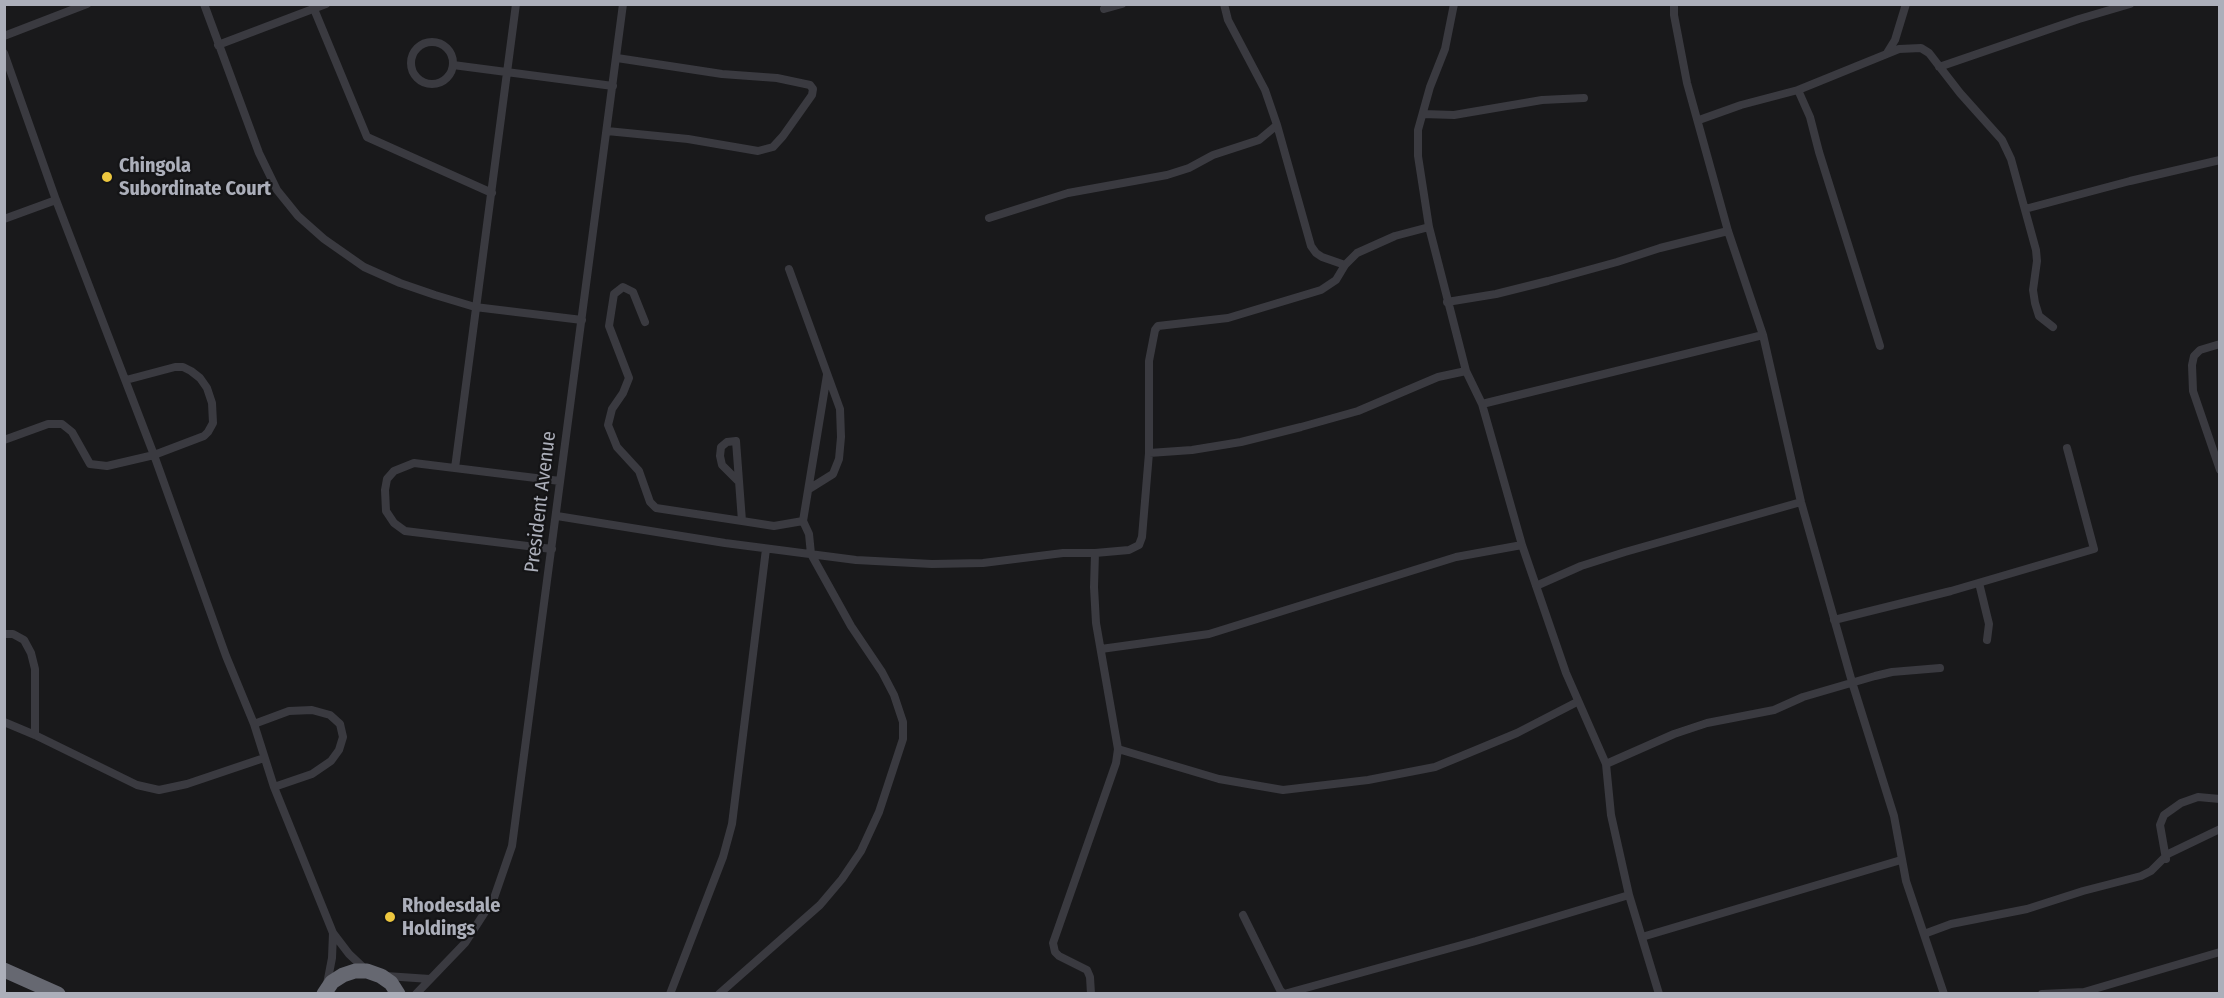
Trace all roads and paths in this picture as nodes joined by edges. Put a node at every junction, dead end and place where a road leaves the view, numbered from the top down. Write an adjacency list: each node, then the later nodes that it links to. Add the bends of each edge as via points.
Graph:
1 (87, 4): 14 (street)
2 (204, 4): 15 (street)
3 (326, 4): 12 (street)
4 (516, 4): 21 (street)
5 (623, 4): 18 (street, President Avenue)
6 (1122, 4): 13 (street)
7 (1224, 4): 27 (street, via 1228,20 1265,90)
8 (1454, 4): 25 (street, via 1445,49)
9 (1674, 4): 26 (street, via 1682,59)
10 (1906, 4): 17 (street)
11 (2130, 4): 20 (street)
12 (314, 9): 15 (street); 30 (street, via 367,137)
13 (1104, 9)
14 (4, 36)
15 (218, 45): 40 (street, via 259,153 278,190 298,216 364,267)
16 (4, 53): 31 (street)
17 (1887, 53): 20 (street, via 1921,48); 23 (street)
18 (617, 58): 22 (street, President Avenue); 28 (street, via 722,75 777,78 813,89 783,136 773,147 758,151)
19 (453, 65): 19 (street, via 445,79 429,83 415,75 410,60 418,46 434,42 448,50); 21 (street)
20 (1939, 67): 32 (street, via 2002,140)
21 (508, 72): 22 (street); 30 (street)
22 (613, 86): 28 (street, President Avenue)
23 (1798, 90): 26 (street); 46 (street, via 1810,117)
24 (1584, 98): 25 (street, via 1542,100 1454,115)
25 (1423, 114): 35 (street, via 1418,130 1418,156)
26 (1699, 120): 36 (street)
27 (1277, 125): 33 (street, via 1259,140 1213,155 1189,168 1068,194); 37 (street, via 1311,246 1316,253)
28 (607, 131): 41 (street, President Avenue)
29 (2220, 160): 32 (street)
30 (492, 193): 40 (street)
31 (56, 200): 34 (street); 49 (street)
32 (2025, 209): 43 (street, via 2037,261 2035,303 2039,316)
33 (989, 218)
34 (4, 219)
35 (1430, 227): 37 (street, via 1376,243); 39 (street)
36 (1728, 231): 39 (street, via 1548,281); 44 (street)
37 (1345, 265): 53 (street, via 1336,280 1321,290 1228,318 1158,326 1149,361)
38 (789, 269): 48 (street)
39 (1447, 303): 47 (street)
40 (475, 307): 41 (street); 55 (street)
41 (582, 320): 57 (street, President Avenue)
42 (645, 322): 62 (street, via 633,292 623,287 614,294 609,326 629,378 612,408 608,425 617,447 639,471 656,508)
43 (2053, 327)
44 (1762, 335): 50 (street); 60 (street)
45 (2220, 344): 56 (street, via 2200,350 2192,365 2193,391)
46 (1880, 346)
47 (1466, 370): 50 (street); 53 (street, via 1438,377 1358,411 1301,427 1241,442)
48 (827, 375): 59 (street); 59 (street, via 840,409 839,459 833,474)
49 (126, 380): 54 (street); 54 (street, via 183,367 207,388 213,416 208,432)
50 (1482, 404): 64 (street)
51 (4, 440): 54 (street, via 56,423 68,427 90,464 107,466)
52 (2067, 448): 69 (street, via 2094,549)
53 (1149, 453): 68 (street, via 1139,545)
54 (154, 456): 79 (street)
55 (455, 468): 57 (street); 65 (street, via 414,463 394,471 387,479 385,505 394,523 413,533)
56 (2220, 470)
57 (560, 481): 61 (street, President Avenue)
58 (738, 481): 62 (street)
59 (810, 489): 63 (street)
60 (1801, 502): 70 (street, via 1625,552); 71 (street)
61 (557, 516): 65 (street, President Avenue); 66 (street)
62 (742, 521): 63 (street, via 774,526)
63 (803, 522): 67 (street, via 809,534)
64 (1522, 545): 70 (street); 74 (street, via 1456,557 1209,634)
65 (552, 549): 97 (street, President Avenue, via 512,846 494,898 465,943)
66 (766, 549): 67 (street); 105 (street, via 732,824)
67 (810, 554): 68 (street, via 932,564); 106 (street, via 890,687 903,722 903,739 879,812 861,851 842,879 820,905)
68 (1095, 554): 74 (street, via 1094,587)
69 (1979, 583): 71 (street); 73 (street, via 1989,624)
70 (1536, 586): 77 (street)
71 (1834, 620): 76 (street)
72 (4, 634): 80 (street, via 24,640 31,653 35,669)
73 (1987, 640)
74 (1101, 649): 81 (street)
75 (1940, 668): 76 (street, via 1892,672)
76 (1852, 682): 83 (street, via 1774,710 1674,734); 88 (street, via 1894,816)
77 (1577, 702): 81 (street, via 1435,767 1283,790 1219,779); 83 (street)
78 (4, 722): 80 (street)
79 (254, 724): 82 (street); 84 (street, via 289,711 312,710 330,715 340,724 343,737 331,761 312,774)
80 (34, 735): 82 (street, via 137,785 159,790)
81 (1118, 749): 107 (street, via 1053,943 1059,956 1087,970)
82 (264, 758): 84 (street)
83 (1606, 764): 89 (street, via 1611,815)
84 (274, 787): 91 (street)
85 (2220, 799): 87 (street, via 2198,797 2168,811 2160,825)
86 (2220, 829): 87 (street)
87 (2166, 858): 92 (street, via 2141,876)
88 (1901, 860): 92 (street); 93 (street)
89 (1629, 895): 93 (street); 99 (street)
90 (1243, 915): 108 (street)
91 (333, 933): 96 (street, via 349,954); 102 (street, via 330,974)
92 (1924, 934): 110 (street)
93 (1642, 937): 109 (street)
94 (2220, 952): 111 (street, via 2084,992)
95 (4, 970): 101 (highway)
96 (374, 974): 97 (street); 102 (highway, via 355,971 343,975); 103 (highway, via 391,983)
97 (430, 979): 104 (street, President Avenue)
98 (4, 980): 100 (highway)
99 (1296, 992): 108 (street)
100 (35, 993)
101 (58, 993)
102 (324, 993)
103 (398, 993)
104 (416, 993)
105 (670, 993)
106 (719, 993)
107 (1091, 993)
108 (1284, 993)
109 (1659, 993)
110 (1944, 993)
111 (2042, 993)

